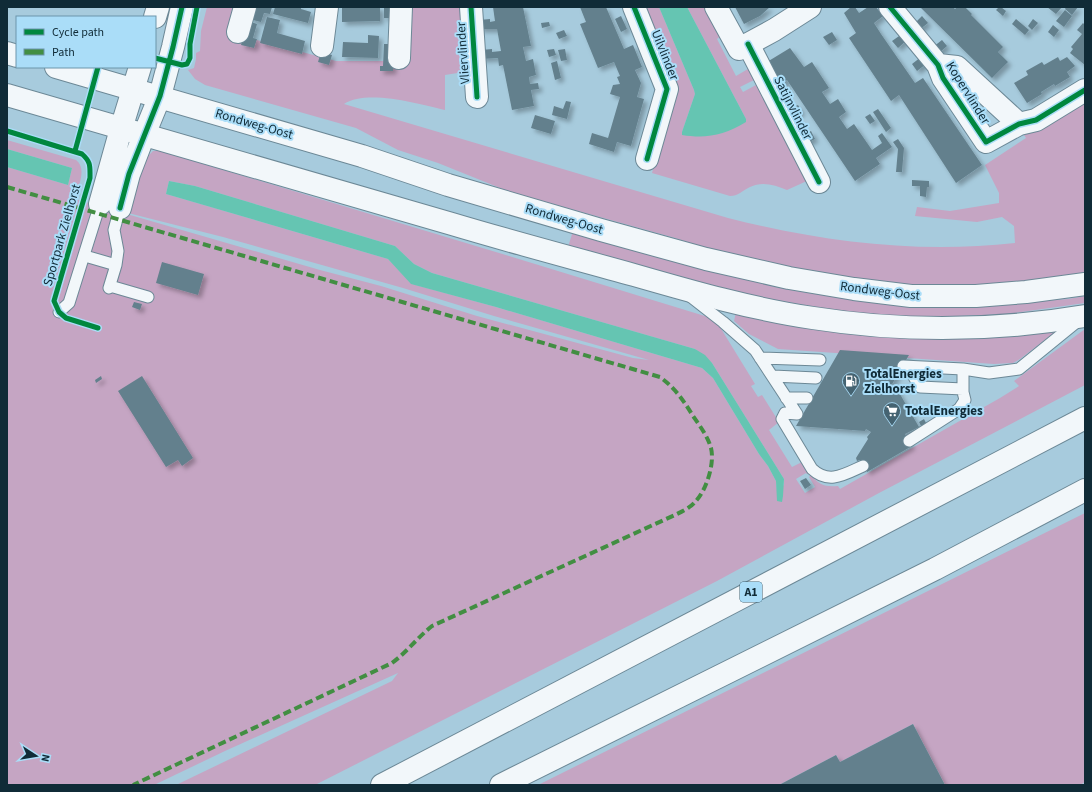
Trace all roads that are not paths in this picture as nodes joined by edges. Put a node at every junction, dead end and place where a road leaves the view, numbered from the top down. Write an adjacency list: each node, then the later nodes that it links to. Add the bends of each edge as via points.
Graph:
1 (182, 7): 20 (main road, Sportpark Zielhorst)
2 (245, 7): 10 (main road)
3 (327, 7): 12 (main road)
4 (401, 7): 13 (main road)
5 (471, 7): 21 (main road, Vliervlinder)
6 (634, 7): 25 (main road, Uilvlinder, via 667,89)
7 (716, 7): 11 (main road, via 739,49)
8 (810, 7): 11 (main road)
9 (890, 7): 14 (main road, Kopervlinder)
10 (238, 32)
11 (748, 44): 26 (main road, Satijnvlinder)
12 (322, 46)
13 (399, 58)
14 (938, 65): 22 (main road, Kopervlinder, via 957,67); 22 (main road, Kopervlinder, via 943,78 986,142)
15 (60, 68): 17 (main road, Rondweg-Oost)
16 (140, 68): 17 (main road, Sportpark Zielhorst)
17 (134, 89): 20 (main road, Rondweg-Oost); 23 (main road, Sportpark Zielhorst)
18 (1085, 90): 22 (main road, Kopervlinder, via 1036,120)
19 (7, 95): 23 (main road)
20 (160, 96): 24 (main road, Sportpark Zielhorst); 30 (main road, Rondweg-Oost, via 601,230 706,259 789,278 911,296 976,296)
21 (476, 98)
22 (1019, 124)
23 (122, 129): 24 (main road); 27 (main road, Sportpark Zielhorst)
24 (144, 135): 27 (main road, Sportpark Zielhorst, via 129,174); 31 (main road)
25 (647, 159)
26 (819, 182)
27 (110, 206): 28 (lane, Sportpark Zielhorst); 29 (lane, Sportpark Zielhorst, via 118,251)
28 (85, 256): 29 (lane); 33 (lane, Sportpark Zielhorst, via 69,304)
29 (116, 265): 32 (lane, Sportpark Zielhorst, via 110,287)
30 (1085, 284)
31 (681, 289): 34 (main road, via 812,318 881,326 948,328 1018,325); 35 (lane, via 723,322 755,350)
32 (148, 297)
33 (59, 312)
34 (1084, 316): 37 (lane, via 1019,369 989,373)
35 (760, 358): 36 (lane); 38 (lane)
36 (820, 360)
37 (964, 370): 40 (lane); 40 (lane, via 905,367 920,387)
38 (772, 376): 39 (lane); 41 (lane)
39 (816, 378)
40 (963, 389): 44 (lane, via 965,400 959,409)
41 (786, 398): 42 (lane); 45 (lane, via 797,414 785,413 782,419 812,469 818,474 834,478)
42 (807, 398)
43 (1085, 418): 47 (main road, A1)
44 (909, 440)
45 (863, 466)
46 (1085, 490): 48 (main road, via 935,569)
47 (382, 785)
48 (501, 785)

